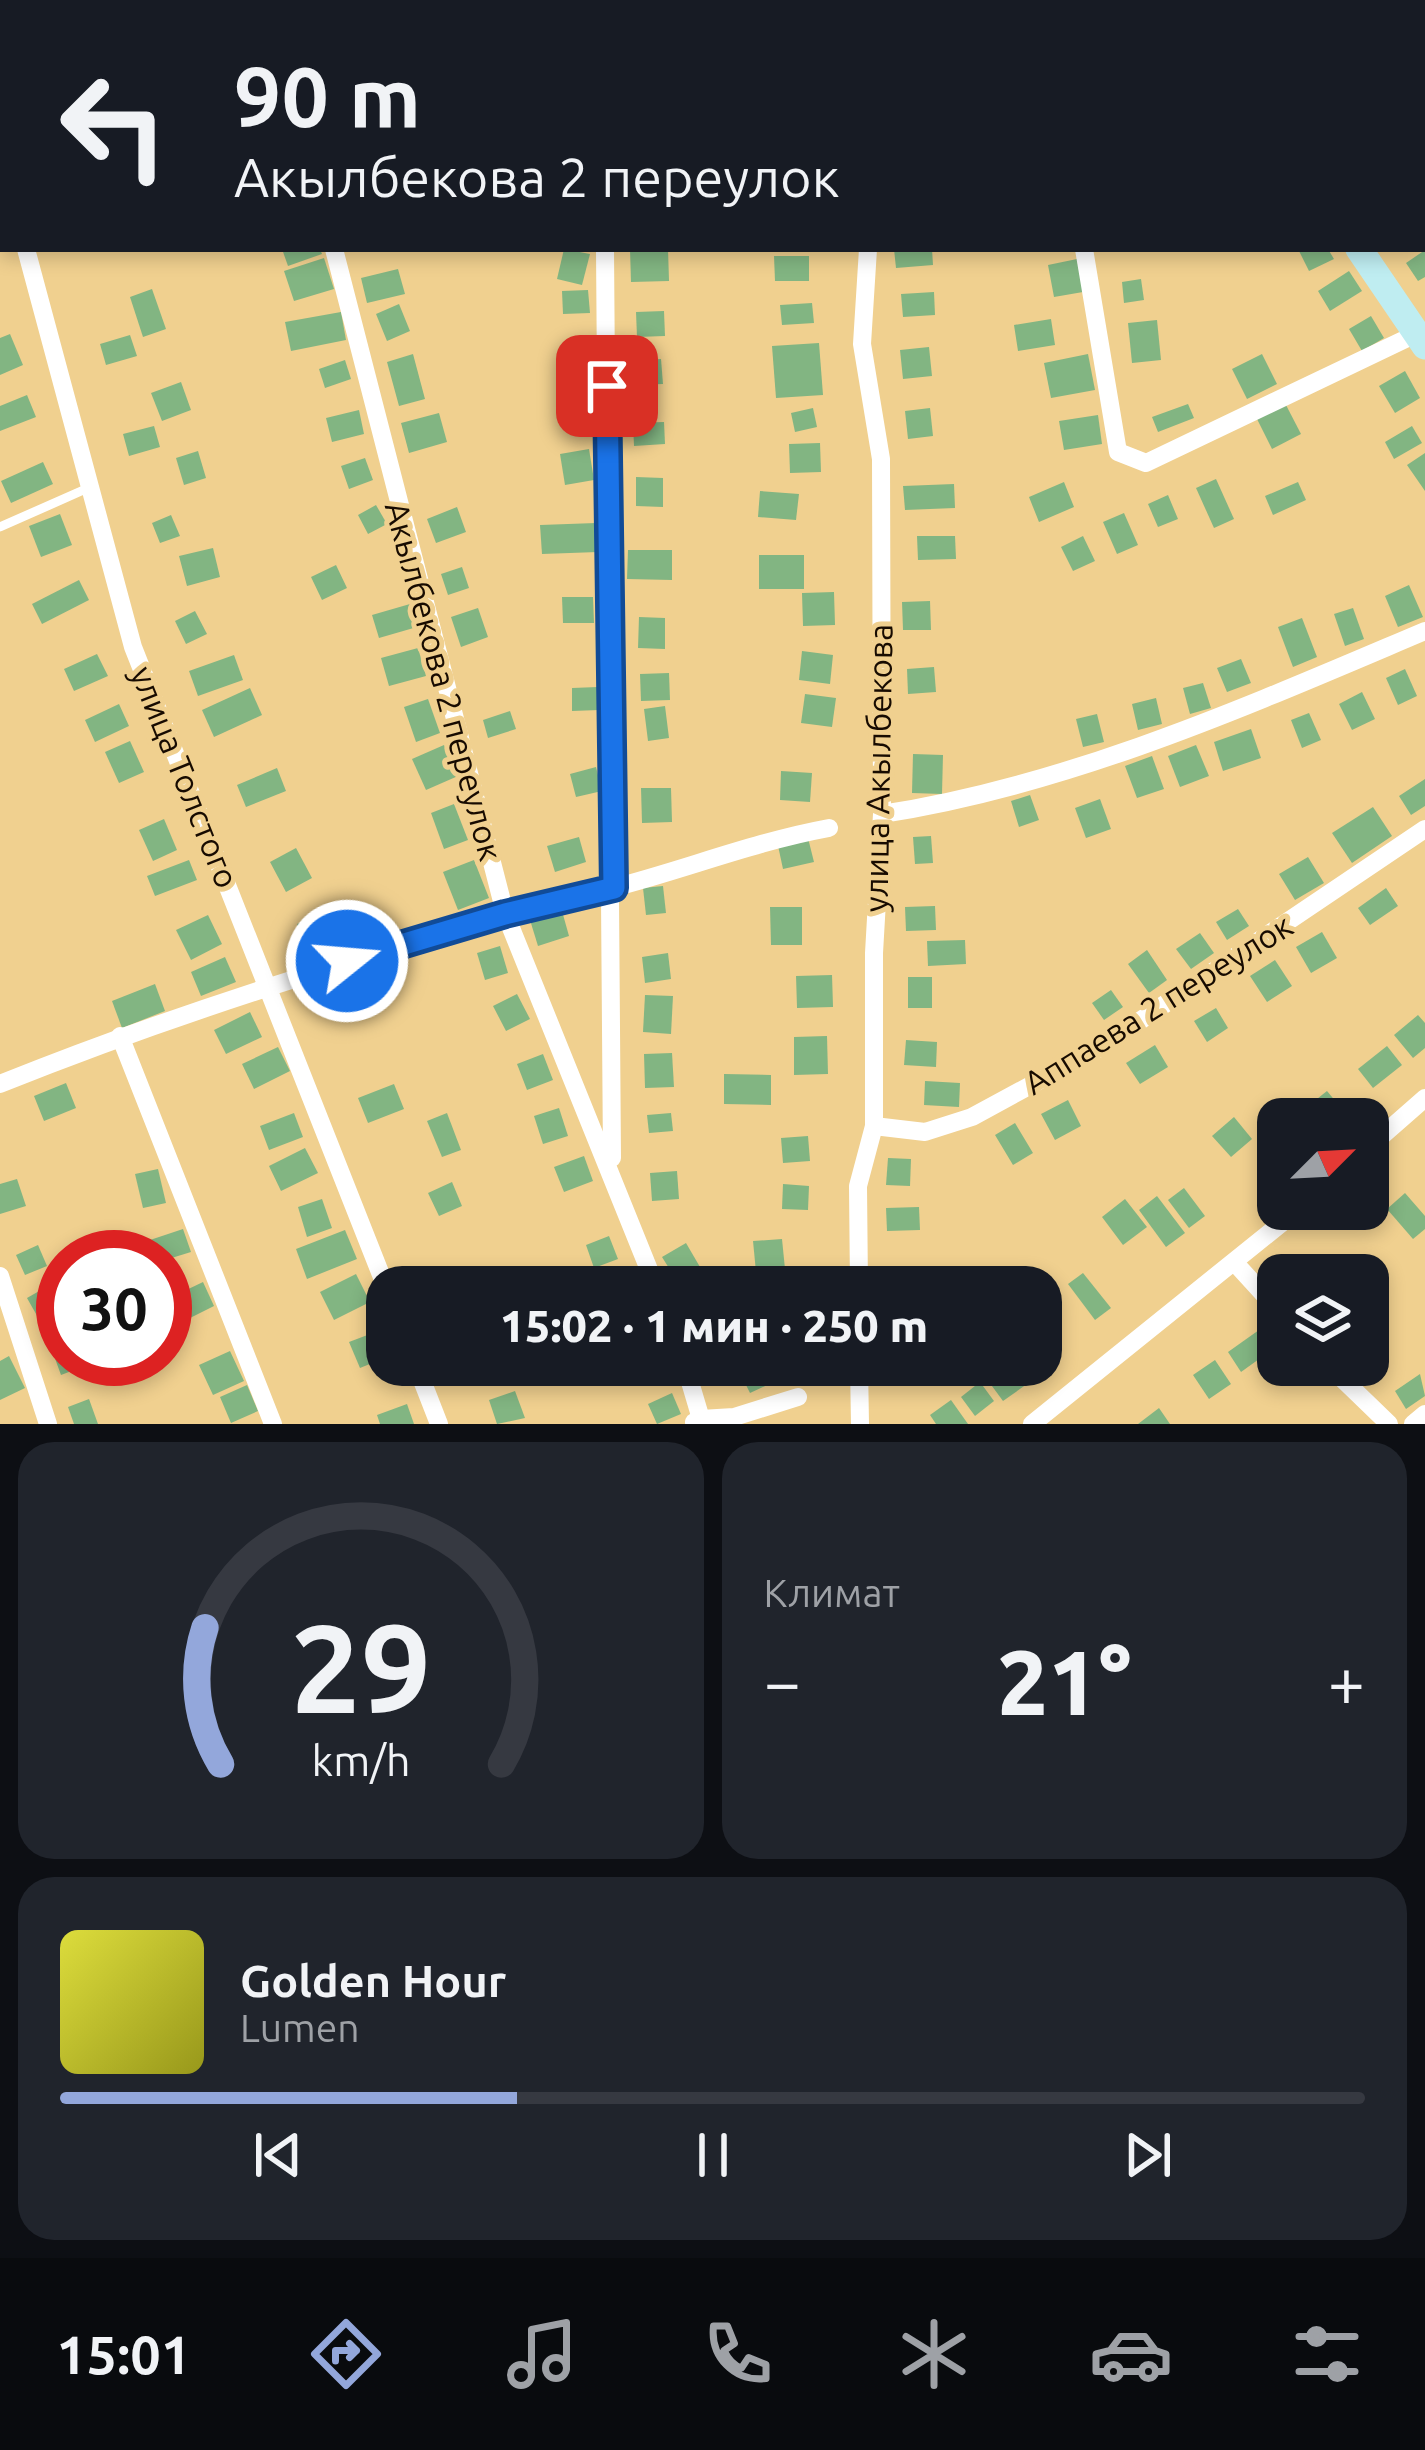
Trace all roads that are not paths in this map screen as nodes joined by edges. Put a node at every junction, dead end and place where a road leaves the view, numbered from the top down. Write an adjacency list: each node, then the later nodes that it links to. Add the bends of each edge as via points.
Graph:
1 (27, 252): 8 (street, улица Толстого)
2 (335, 252): 15 (street, Акылбекова 2 переулок)
3 (605, 252): 14 (street, Акылбекова 2 переулок)
4 (868, 252): 11 (street, улица Акылбекова, via 862,344 881,459)
5 (1085, 252): 7 (street, via 1118,452 1146,463)
6 (1361, 252): 7 (street)
7 (1420, 340)
8 (88, 488): 9 (lane); 16 (street, улица Толстого, via 133,647)
9 (0, 527)
10 (1425, 632): 11 (street, via 1159,738 963,802)
11 (882, 814): 22 (street, улица Акылбекова)
12 (829, 828): 14 (street, via 753,842)
13 (1425, 829): 22 (street, Аппаева 2 переулок, via 1101,1047 972,1117 925,1132)
14 (614, 888): 15 (street); 18 (street, Акылбекова 2 переулок)
15 (505, 914): 16 (street); 19 (street, Акылбекова 2 переулок)
16 (269, 985): 17 (street); 27 (street, улица Толстого)
17 (120, 1036): 20 (street); 40 (street)
18 (612, 1064): 19 (street); 24 (street, Акылбекова 2 переулок)
19 (575, 1082): 24 (street, Акылбекова 2 переулок)
20 (0, 1084)
21 (1425, 1098): 23 (street)
22 (874, 1126): 29 (street, улица Акылбекова, via 858,1186)
23 (1389, 1130)
24 (612, 1169): 28 (street, Акылбекова 2 переулок)
25 (1274, 1230): 26 (street)
26 (1236, 1264): 31 (street); 43 (street)
27 (378, 1266)
28 (648, 1266)
29 (859, 1266)
30 (0, 1276): 39 (street)
31 (1257, 1287)
32 (424, 1386): 41 (street)
33 (689, 1386): 38 (street)
34 (860, 1386): 42 (street)
35 (1350, 1386): 44 (street)
36 (798, 1397): 38 (street)
37 (1425, 1414): 45 (street)
38 (695, 1422)
39 (48, 1424)
40 (274, 1424)
41 (439, 1424)
42 (860, 1424)
43 (1032, 1424)
44 (1389, 1424)
45 (1412, 1424)

